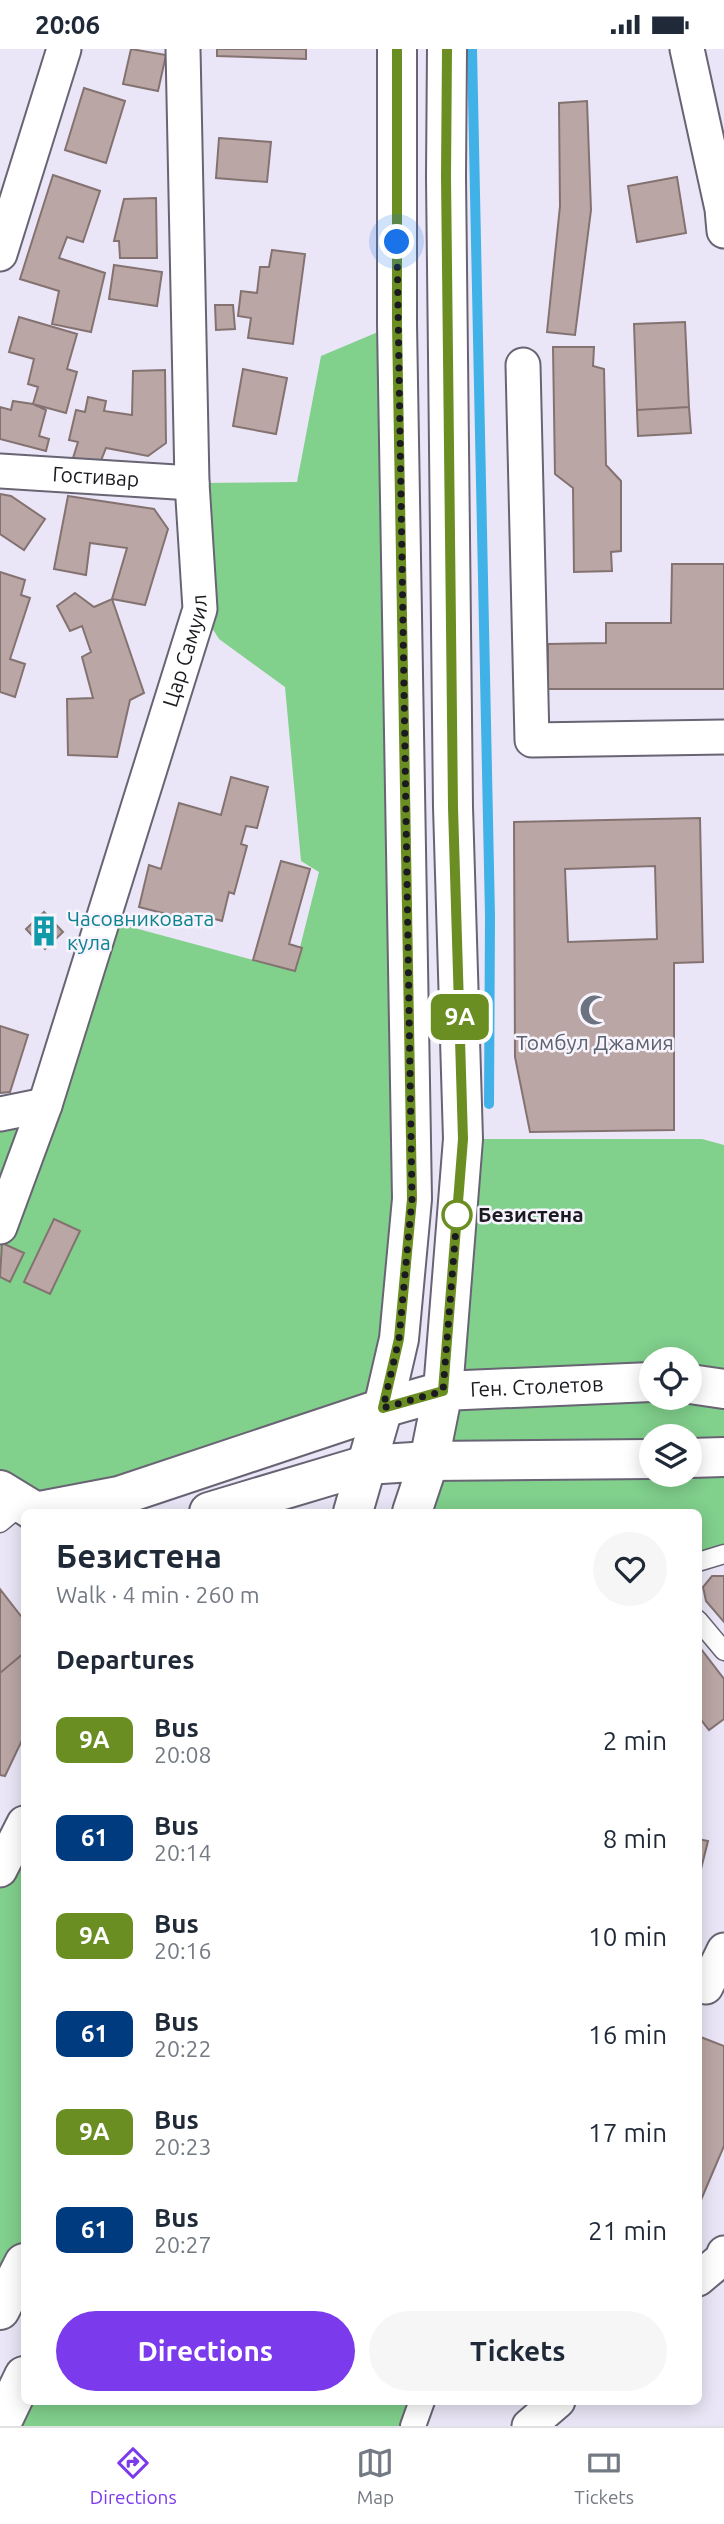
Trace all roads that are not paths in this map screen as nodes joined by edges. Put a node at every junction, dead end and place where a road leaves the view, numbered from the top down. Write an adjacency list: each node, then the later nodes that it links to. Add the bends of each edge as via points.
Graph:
1 (64, 49): 7 (street)
2 (183, 49): 10 (street, Цар Самуил)
3 (397, 49): 19 (main road, via 412,1199 399,1339)
4 (447, 49): 18 (main road, via 453,807 463,1139)
5 (687, 49): 6 (street)
6 (724, 231)
7 (0, 254)
8 (523, 365): 11 (street, via 532,740)
9 (0, 471): 10 (street, Гостивар)
10 (192, 483): 12 (street, Цар Самуил, via 200,609)
11 (724, 737)
12 (46, 1105): 13 (street); 14 (street, Цар Самуил)
13 (0, 1114)
14 (0, 1227)
15 (639, 1383): 18 (main road, Ген. Столетов)
16 (702, 1386): 17 (main road)
17 (724, 1389)
18 (443, 1391): 19 (main road, Ген. Столетов); 23 (main road)
19 (383, 1408): 24 (main road); 26 (main road, Ген. Столетов)
20 (724, 1457): 21 (main road)
21 (702, 1458)
22 (639, 1459): 23 (main road)
23 (429, 1461): 24 (main road); 29 (main road)
24 (366, 1465): 27 (main road); 28 (main road)
25 (19, 1508): 26 (main road, Ген. Столетов)
26 (82, 1508)
27 (219, 1509)
28 (353, 1509)
29 (413, 1509)
30 (724, 1554): 31 (lane)
31 (702, 1561)
32 (702, 1625): 33 (lane)
33 (724, 1651)
34 (21, 1829): 35 (street)
35 (0, 1870)
36 (724, 1950): 37 (street)
37 (709, 1990)
38 (21, 2269): 39 (main road)
39 (0, 2310)
40 (21, 2382): 43 (main road)
41 (421, 2405): 44 (street)
42 (553, 2405): 45 (street)
43 (0, 2426)
44 (414, 2426)
45 (529, 2426)

